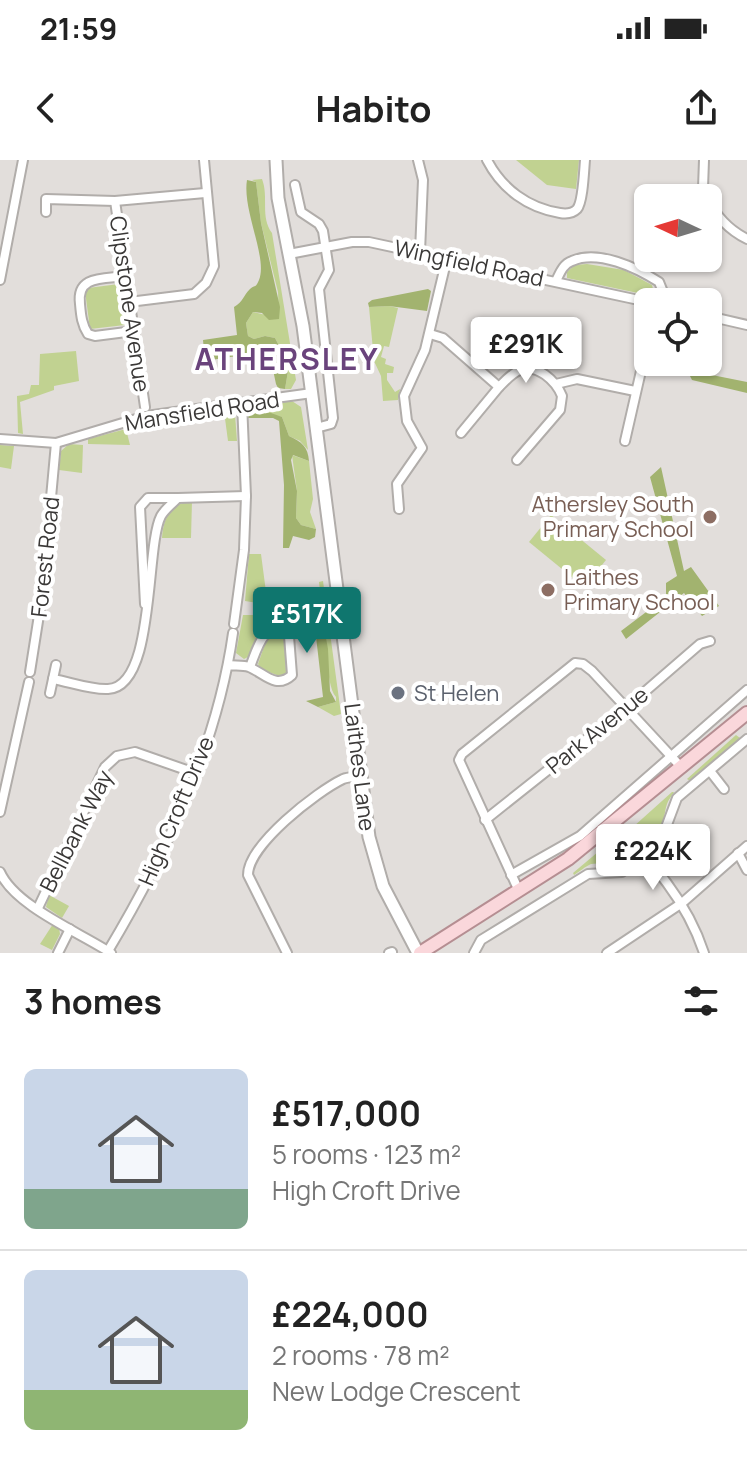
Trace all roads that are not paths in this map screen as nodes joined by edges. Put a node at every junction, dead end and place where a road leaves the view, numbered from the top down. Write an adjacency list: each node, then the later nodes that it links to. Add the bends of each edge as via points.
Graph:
1 (23, 160): 20 (street)
2 (204, 160): 10 (street)
3 (276, 160): 17 (main road, Laithes Lane)
4 (418, 160): 16 (street, via 423,180)
5 (487, 160): 6 (street, via 501,181 529,205 568,214 580,203)
6 (585, 160)
7 (704, 160): 8 (street)
8 (703, 184)
9 (295, 185): 15 (street, via 301,212 319,224)
10 (205, 193): 11 (street); 24 (street, via 214,266 206,283 194,294)
11 (115, 201): 12 (street, via 46,199); 19 (street, Clipstone Avenue)
12 (46, 212)
13 (722, 220): 14 (street)
14 (747, 239)
15 (326, 247): 16 (street, Wingfield Road, via 369,242); 17 (street, Wingfield Road); 36 (street, via 329,270 319,289 333,418 331,424)
16 (420, 252): 18 (street, Wingfield Road)
17 (289, 254): 33 (main road, Laithes Lane)
18 (447, 258): 21 (street, Wingfield Road); 28 (street)
19 (125, 276): 24 (street, Clipstone Avenue); 27 (street, via 82,285 83,327 95,336)
20 (0, 280)
21 (556, 281): 22 (street, via 562,268 582,258 623,263 659,282); 23 (street, Wingfield Road)
22 (660, 288)
23 (634, 299)
24 (129, 302): 27 (street, Clipstone Avenue)
25 (722, 319): 26 (street)
26 (747, 325)
27 (134, 331): 35 (street, Clipstone Avenue)
28 (430, 334): 31 (street, via 443,338); 44 (street, via 404,396 407,421 422,448 397,484)
29 (640, 376): 32 (street)
30 (556, 384): 31 (street, via 525,368); 32 (street, via 577,379); 41 (street, via 562,396 560,410)
31 (499, 387): 37 (street)
32 (635, 391): 39 (street)
33 (312, 393): 34 (street, Mansfield Road); 36 (main road, Laithes Lane)
34 (242, 403): 40 (street, Mansfield Road, via 146,416); 42 (street, High Croft Drive)
35 (145, 407)
36 (316, 428): 62 (main road, Laithes Lane)
37 (461, 433)
38 (0, 439): 40 (street, Mansfield Road)
39 (625, 441)
40 (56, 443): 50 (street, Forest Road)
41 (517, 460)
42 (246, 496): 43 (street); 48 (street, High Croft Drive)
43 (178, 498): 45 (street, via 161,516); 45 (street, via 148,498 140,507)
44 (399, 509)
45 (146, 614): 51 (street, via 135,669 125,684 109,690)
46 (710, 641): 55 (street, Park Avenue)
47 (56, 665): 51 (street)
48 (228, 665): 49 (street); 61 (street, High Croft Drive)
49 (250, 667): 49 (street, via 277,682 286,680 293,669 289,636 273,629 264,634)
50 (30, 672)
51 (53, 679): 54 (street)
52 (29, 682): 64 (street)
53 (747, 690): 58 (street)
54 (50, 693)
55 (626, 708): 58 (street); 65 (street, Park Avenue); 65 (street, via 592,671 575,663 462,754 460,767)
56 (747, 713): 59 (main road)
57 (747, 739): 60 (street)
58 (670, 757): 59 (street); 72 (street, via 580,836)
59 (682, 768): 66 (main road)
60 (710, 771): 63 (street); 69 (street, via 677,798 662,838)
61 (195, 773): 75 (street, Bellbank Way, via 135,752 117,756 105,767); 77 (street, High Croft Drive)
62 (361, 776): 79 (street, via 343,779 276,827 248,864 248,875); 80 (main road, Laithes Lane, via 374,861)
63 (724, 789)
64 (0, 812)
65 (485, 820): 72 (street)
66 (613, 824): 69 (street); 73 (main road)
67 (747, 846): 68 (street)
68 (738, 853): 70 (street); 74 (street)
69 (644, 854): 74 (street); 81 (street, via 622,872 588,874 562,888 481,940)
70 (747, 870)
71 (0, 872): 75 (street, via 17,896)
72 (511, 875): 73 (street)
73 (520, 892): 80 (main road)
74 (682, 903): 82 (street); 83 (street)
75 (38, 908): 76 (street)
76 (70, 929): 77 (street); 78 (street)
77 (110, 952)
78 (58, 953)
79 (287, 953)
80 (419, 953)
81 (474, 953)
82 (607, 953)
83 (704, 953)

